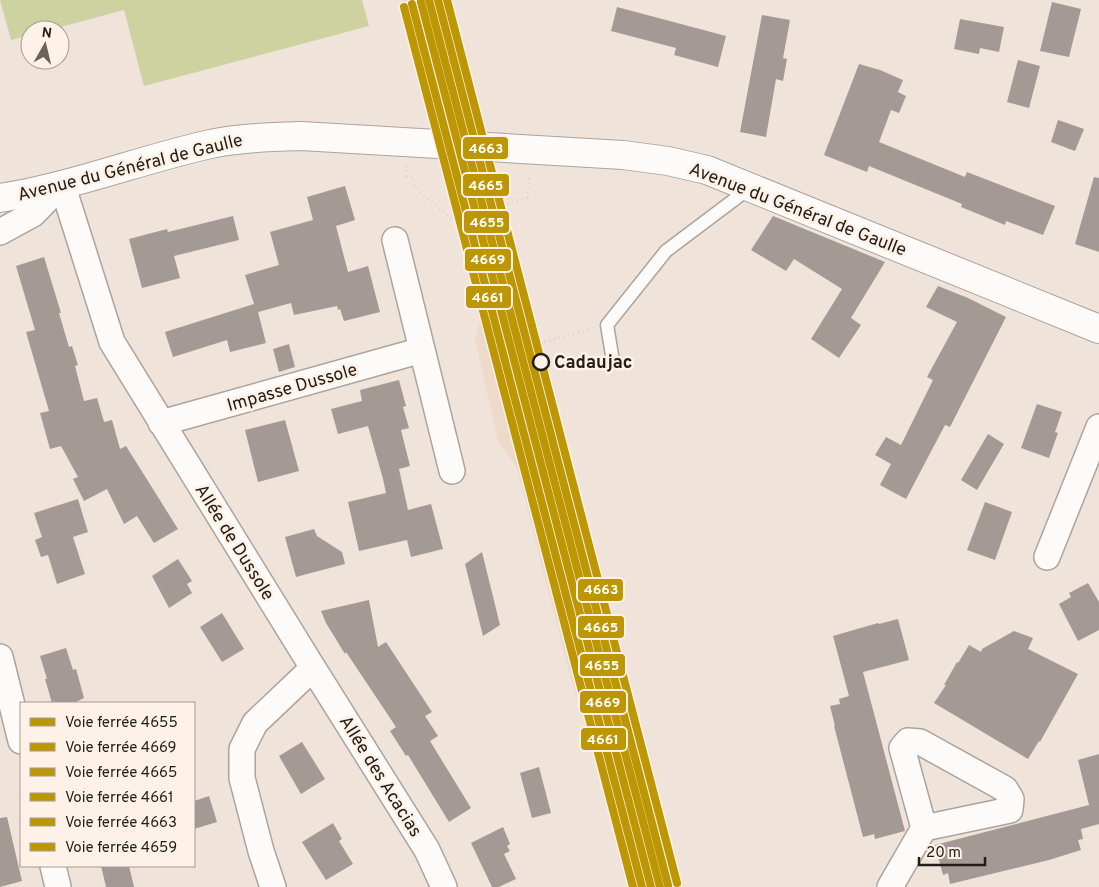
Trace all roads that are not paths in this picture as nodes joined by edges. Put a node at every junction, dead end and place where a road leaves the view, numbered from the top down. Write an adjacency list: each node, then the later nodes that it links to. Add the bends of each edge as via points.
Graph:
1 (62, 184): 2 (street, Avenue du Général de Gaulle, via 208,145 255,137 301,136 623,155 707,170); 3 (street, Avenue du Général de Gaulle); 4 (street, via 32,214); 9 (street, Allée de Dussole, via 112,342)
2 (751, 187): 6 (street, Avenue du Général de Gaulle); 8 (lane, via 666,251 647,273 607,325)
3 (0, 198)
4 (0, 232)
5 (395, 240): 7 (street)
6 (1099, 329)
7 (422, 350): 9 (street, Impasse Dussole); 11 (street)
8 (613, 361)
9 (161, 424): 14 (street, Allée de Dussole)
10 (1099, 427): 12 (street)
11 (452, 471)
12 (1047, 556)
13 (0, 657): 15 (street)
14 (313, 668): 19 (street, via 255,723 242,749 242,778); 20 (street, Allée des Acacias, via 427,850)
15 (20, 737)
16 (924, 828): 21 (street)
17 (53, 867): 18 (street)
18 (58, 887)
19 (273, 887)
20 (444, 887)
21 (890, 887)

